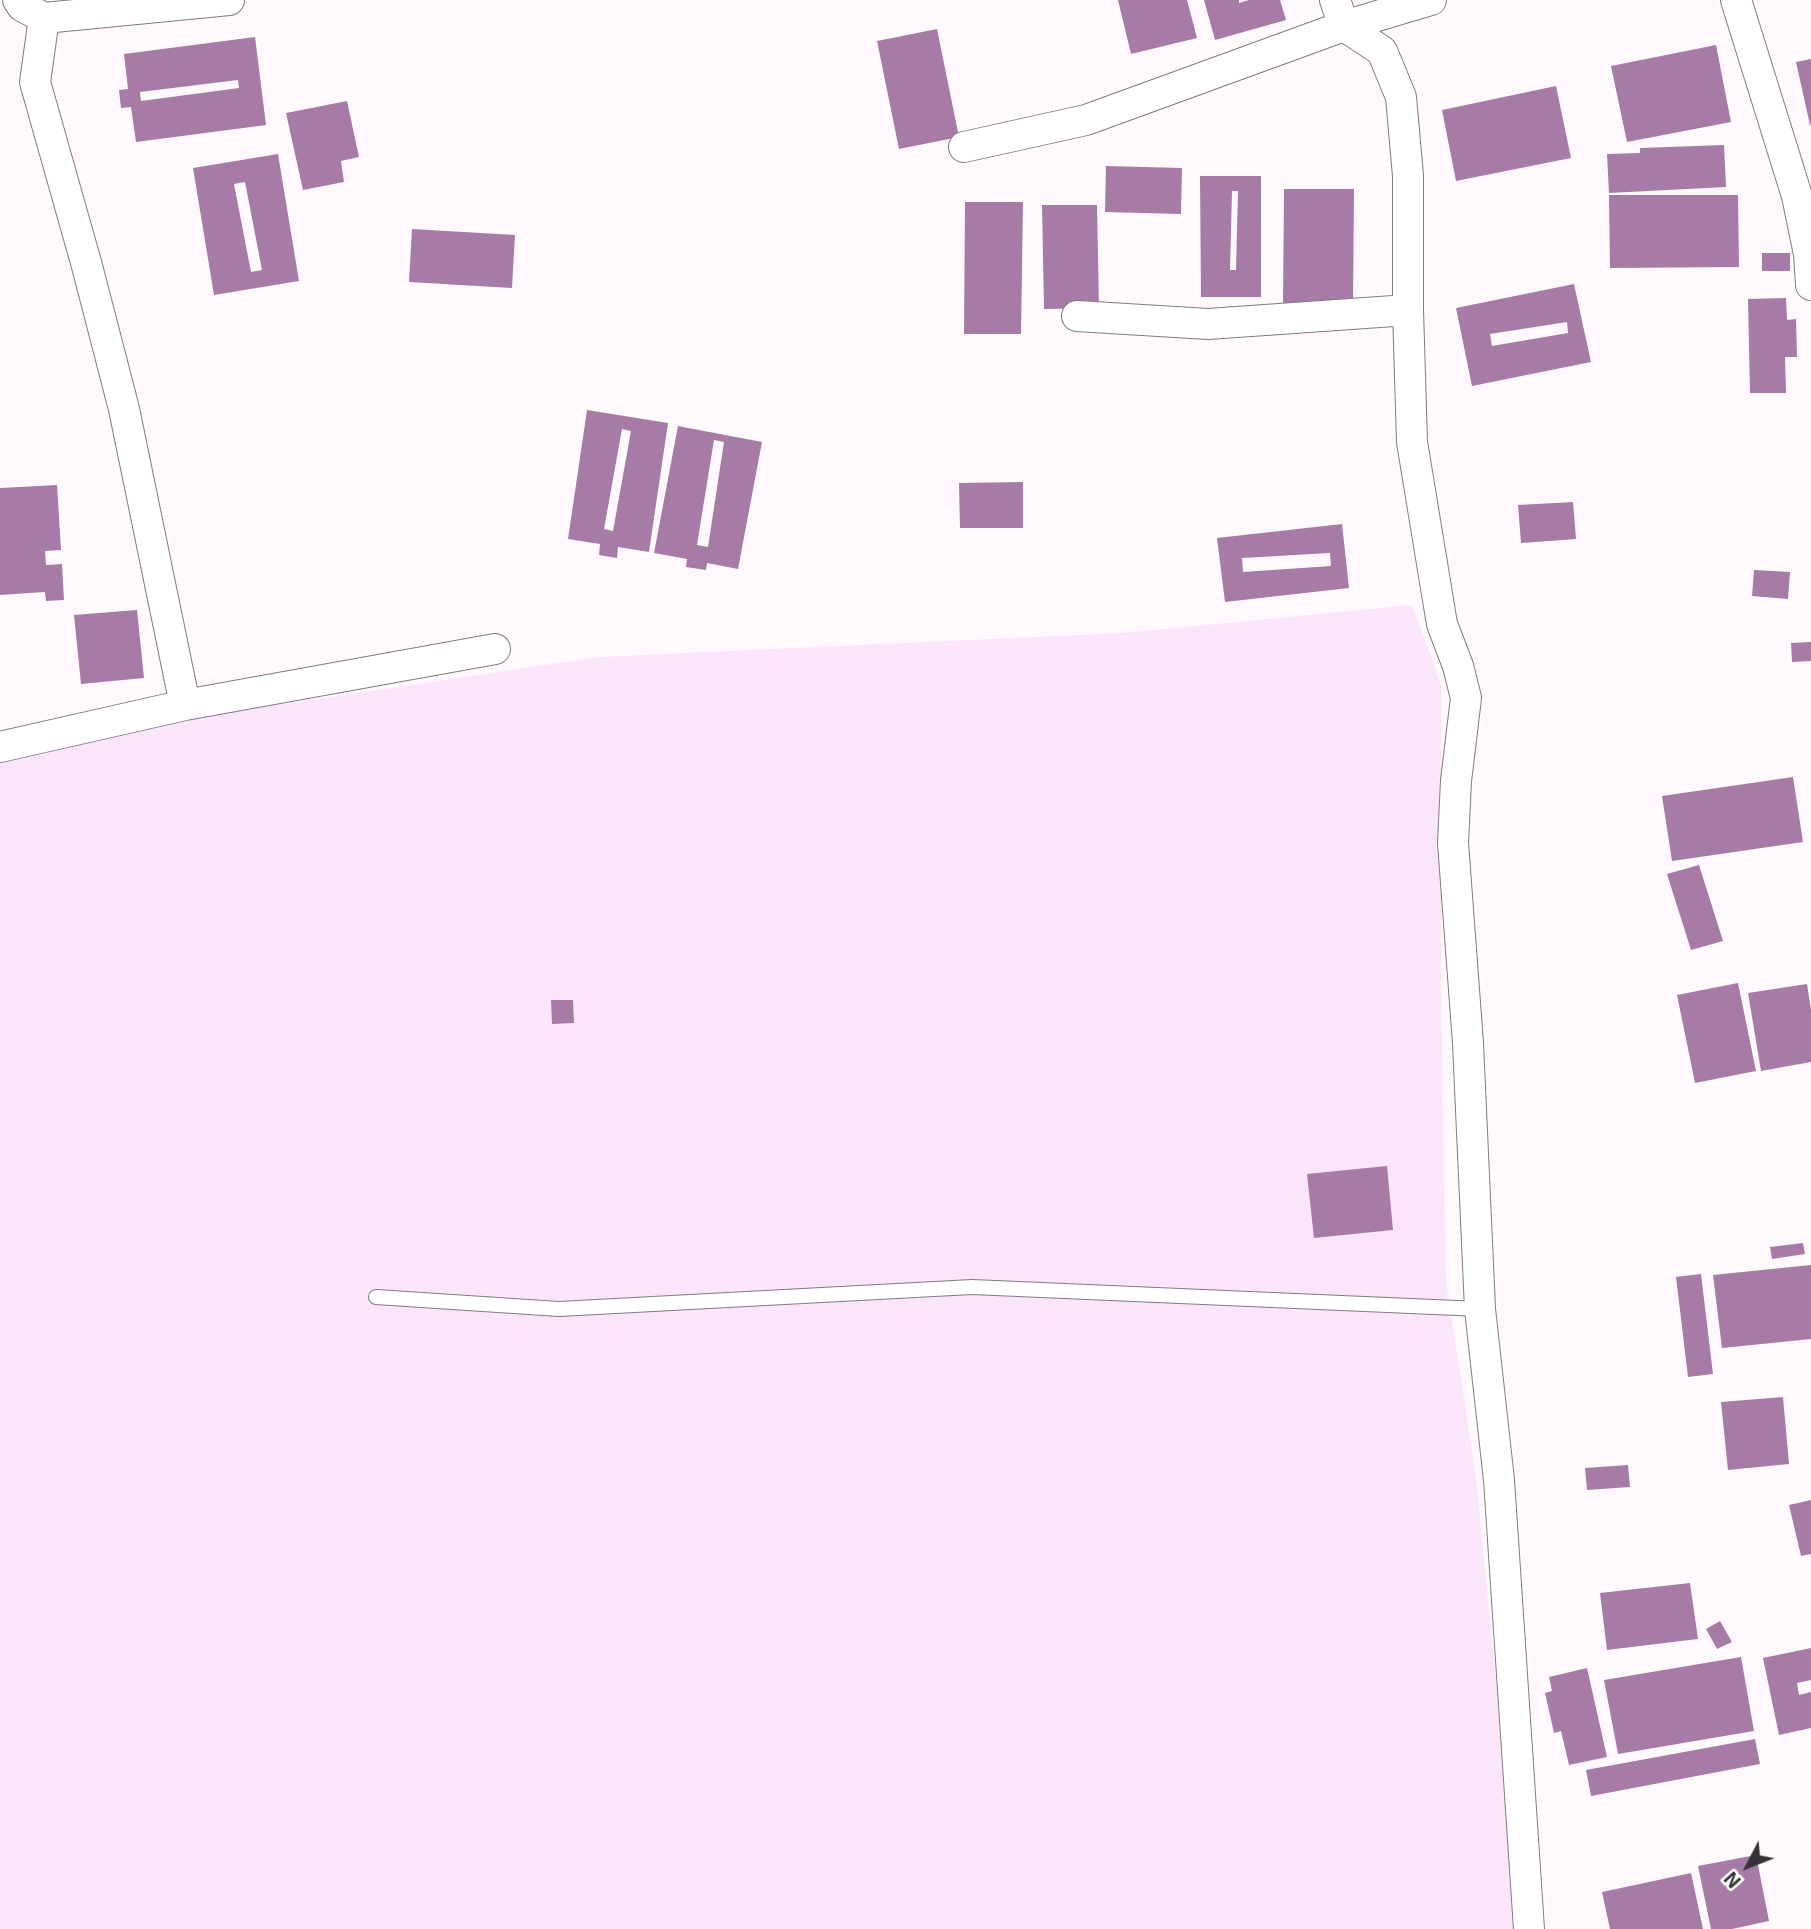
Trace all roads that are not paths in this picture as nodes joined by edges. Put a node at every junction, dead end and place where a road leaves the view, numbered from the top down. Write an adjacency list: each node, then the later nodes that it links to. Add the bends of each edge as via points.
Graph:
1 (18, 0): 6 (street)
2 (229, 0): 6 (street)
3 (1431, 0): 5 (street)
4 (1736, 0): 8 (street)
5 (1340, 13): 7 (street, via 1086,120); 10 (street, via 1382,51 1401,97 1408,176)
6 (44, 18): 13 (street, via 35,82 124,409)
7 (964, 147)
8 (1804, 195): 9 (street)
9 (1811, 285)
10 (1408, 310): 11 (street, via 1208,324); 16 (street, via 1412,442 1442,624 1466,698 1455,781 1453,843)
11 (1077, 316)
12 (495, 649): 13 (street)
13 (185, 705): 14 (street)
14 (0, 747)
15 (376, 1297): 16 (lane, via 559,1309 972,1287)
16 (1480, 1309): 17 (street, via 1499,1480)
17 (1529, 1929)

